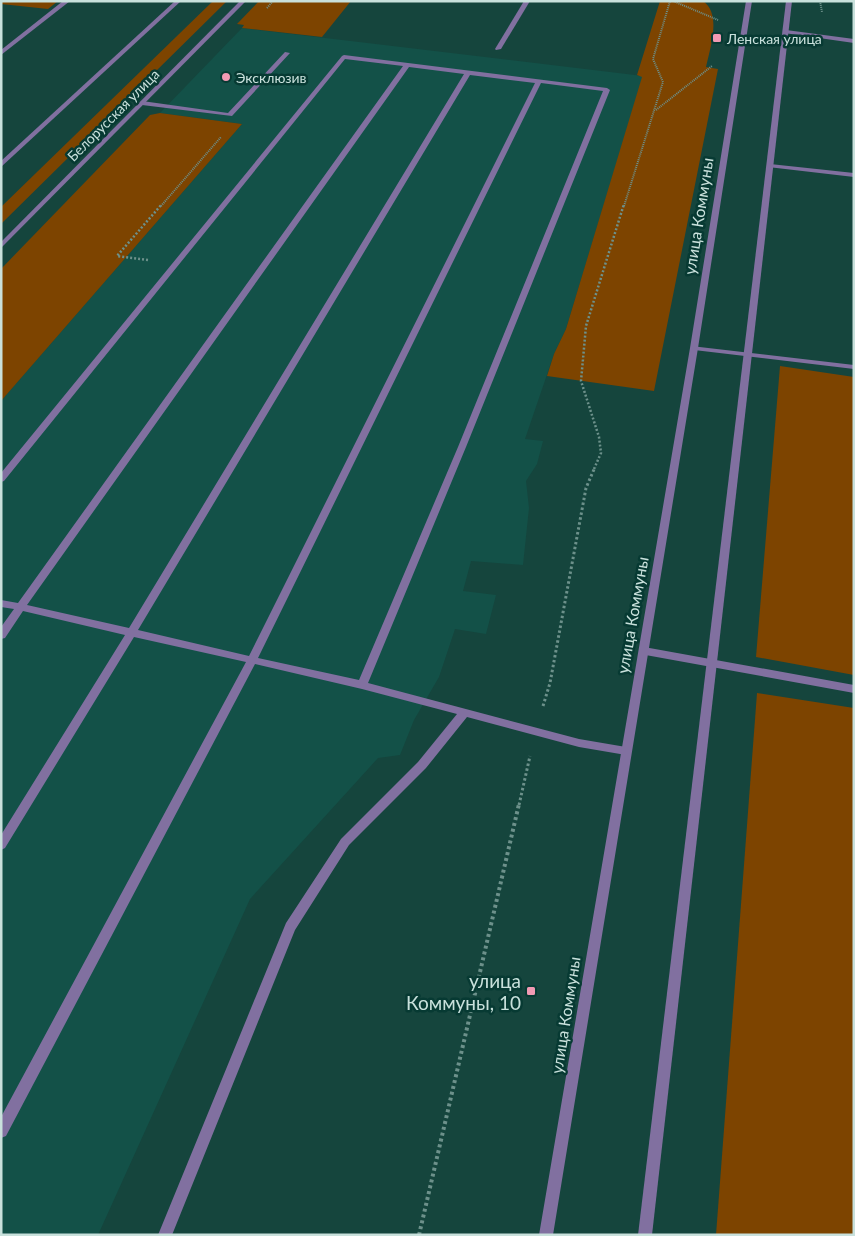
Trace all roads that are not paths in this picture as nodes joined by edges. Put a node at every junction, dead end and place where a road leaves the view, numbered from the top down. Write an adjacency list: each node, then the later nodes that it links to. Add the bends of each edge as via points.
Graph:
1 (67, 1): 10 (street)
2 (178, 1): 16 (street)
3 (243, 1): 15 (street, Белорусская улица)
4 (527, 1): 9 (street)
5 (749, 1): 20 (street, улица Коммуны)
6 (789, 1): 7 (street)
7 (786, 32): 8 (street); 17 (street)
8 (854, 42)
9 (498, 49)
10 (1, 53)
11 (287, 53): 15 (street, via 230,115)
12 (407, 65): 13 (street); 23 (street, via 344,57); 25 (street)
13 (468, 72): 14 (street); 26 (street)
14 (539, 81): 29 (street); 31 (street, via 607,90)
15 (142, 103): 19 (street, Белорусская улица)
16 (1, 165)
17 (770, 166): 18 (street); 21 (street)
18 (854, 175)
19 (1, 246)
20 (694, 348): 21 (street); 28 (street, улица Коммуны)
21 (748, 354): 22 (street); 30 (street)
22 (854, 367)
23 (1, 479)
24 (1, 603): 25 (street)
25 (21, 608): 26 (street); 27 (street)
26 (132, 633): 29 (street); 35 (street)
27 (1, 635)
28 (644, 652): 30 (street); 34 (street, улица Коммуны)
29 (252, 660): 31 (street); 36 (street)
30 (713, 664): 32 (street); 39 (street)
31 (362, 685): 33 (street)
32 (854, 689)
33 (464, 713): 34 (street, via 579,744); 37 (street, via 422,766 346,842 290,927)
34 (626, 751): 38 (street, улица Коммуны)
35 (1, 845)
36 (1, 1131)
37 (165, 1235)
38 (546, 1235)
39 (646, 1235)

